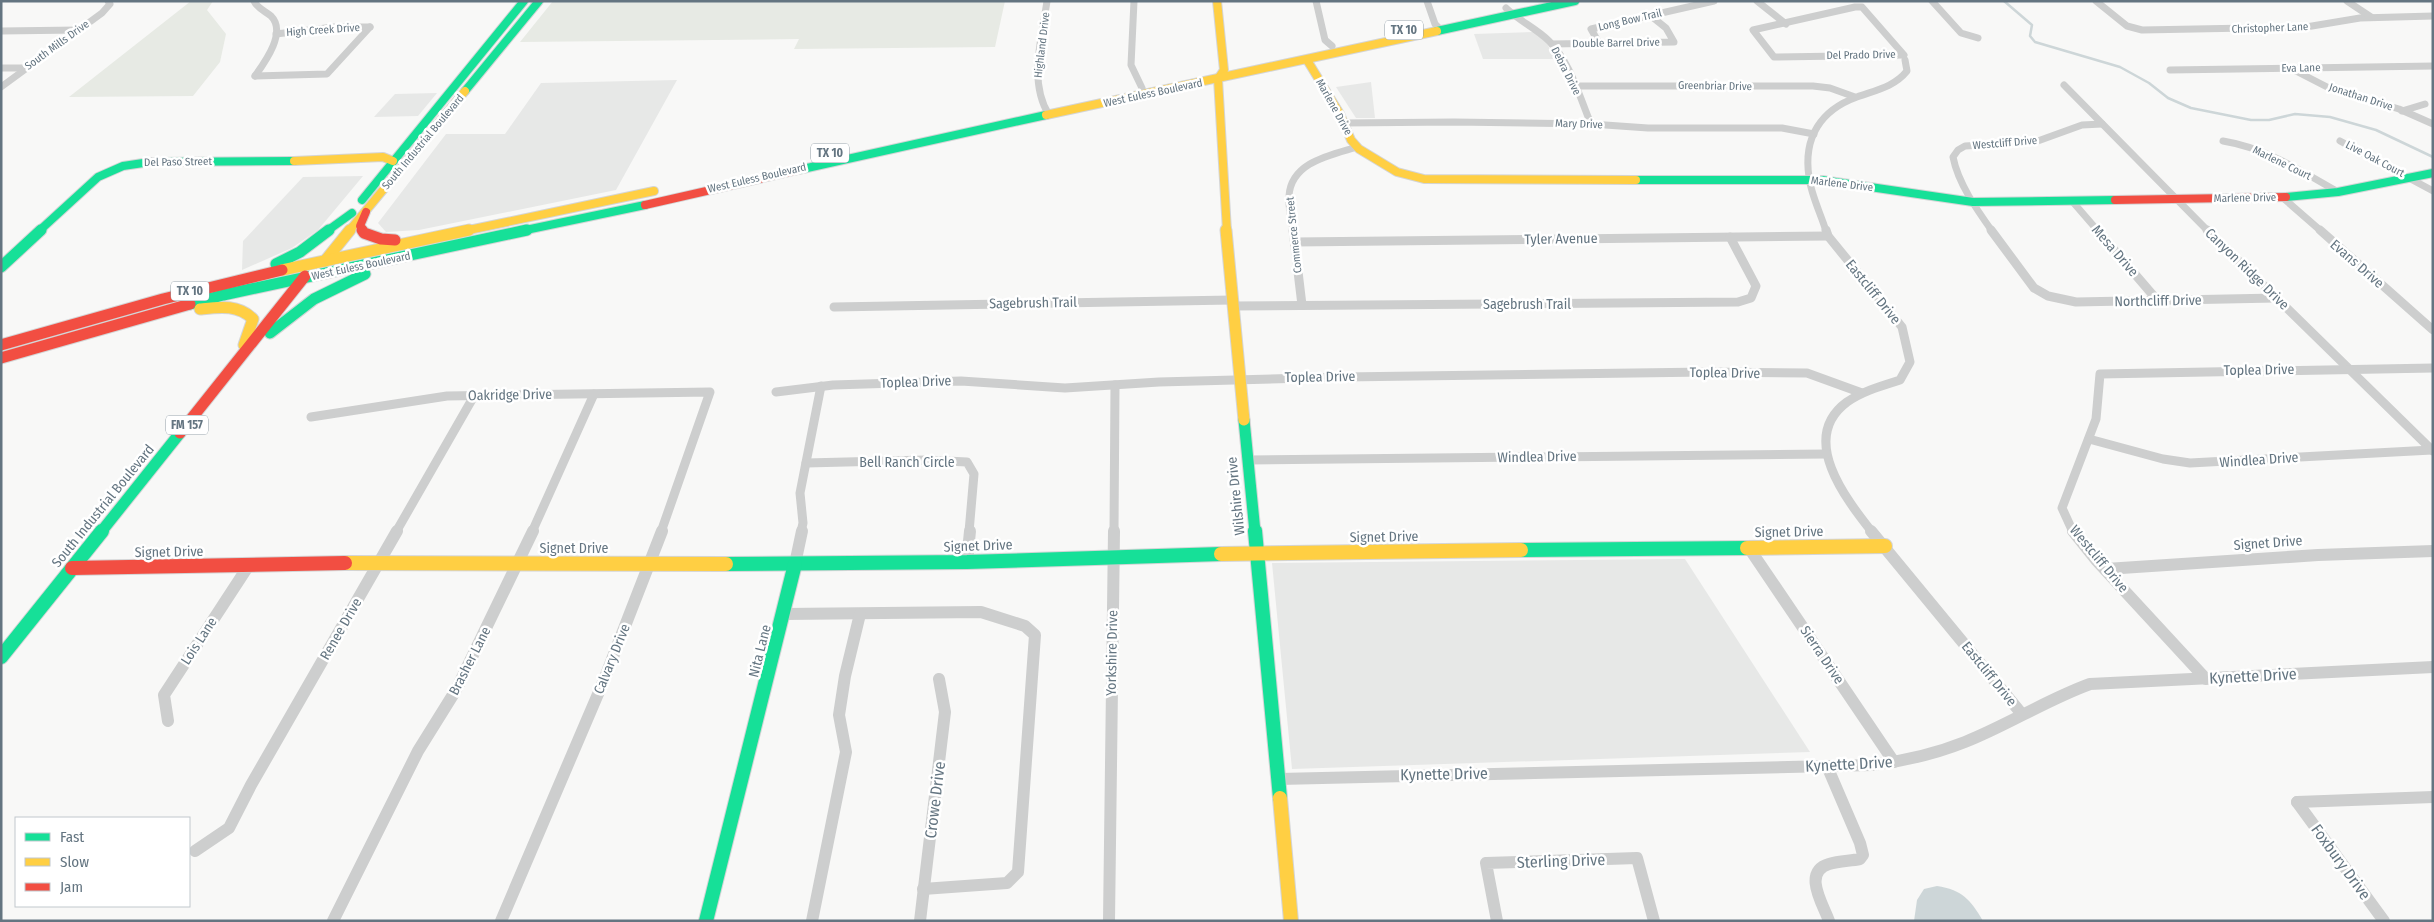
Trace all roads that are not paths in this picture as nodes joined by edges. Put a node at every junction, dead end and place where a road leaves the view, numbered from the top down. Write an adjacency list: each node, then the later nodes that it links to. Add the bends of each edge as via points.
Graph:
1 (254, 1): 25 (street, via 274,19)
2 (524, 1): 39 (main road, South Industrial Boulevard / FM 157)
3 (539, 1): 38 (main road, South Industrial Boulevard / FM 157)
4 (1047, 1): 47 (street, Highland Drive, via 1037,84)
5 (1134, 1): 43 (street, via 1132,65)
6 (1217, 1): 37 (main road, Wilshire Drive)
7 (1316, 1): 29 (street, via 1325,40)
8 (1427, 1): 22 (street)
9 (1541, 1): 17 (main road, West Euless Boulevard / TX 10)
10 (1575, 1): 17 (main road, West Euless Boulevard / TX 10)
11 (1714, 1): 18 (street, Long Bow Trail)
12 (1757, 1): 21 (street)
13 (1932, 1): 26 (street, via 1961,33)
14 (2096, 1): 20 (street, Christopher Lane, via 2136,30 2306,27)
15 (2347, 1): 20 (street)
16 (109, 2): 23 (street, South Mills Drive, via 108,8)
17 (1509, 12): 22 (main road, West Euless Boulevard / TX 10); 28 (street, Debra Drive)
18 (1651, 16): 27 (street, Long Bow Trail, via 1591,29); 27 (street, Double Barrel Drive, via 1666,28 1674,42)
19 (2433, 16): 20 (street, Christopher Lane)
20 (2372, 17)
21 (1786, 24): 21 (street, Del Prado Drive, via 1862,7 1904,55 1774,57 1753,30)
22 (1438, 27): 29 (main road, West Euless Boulevard / TX 10); 30 (main road, West Euless Boulevard / TX 10)
23 (78, 30): 24 (street); 34 (street, South Mills Drive)
24 (1, 31)
25 (276, 34): 25 (street, High Creek Drive, via 268,59 255,76 327,74 370,27 334,27)
26 (1978, 38)
27 (1599, 43): 28 (street, Double Barrel Drive)
28 (1552, 44): 41 (street, Debra Drive)
29 (1332, 46): 37 (main road, West Euless Boulevard / TX 10)
30 (1307, 60): 37 (main road, West Euless Boulevard / TX 10); 48 (main road, Marlene Drive)
31 (1904, 60): 44 (street, Eastcliff Drive, via 1907,71 1898,82)
32 (2433, 66): 35 (street, Eva Lane)
33 (1, 68): 34 (street)
34 (26, 68): 42 (street, South Mills Drive)
35 (2291, 68): 36 (street, Eva Lane); 46 (street, Jonathan Drive, via 2329,88)
36 (2170, 70)
37 (1221, 74): 43 (main road, West Euless Boulevard / TX 10); 47 (main road, West Euless Boulevard / TX 10); 86 (main road, Wilshire Drive, via 1223,193)
38 (472, 83): 39 (main road); 56 (main road, South Industrial Boulevard / FM 157)
39 (456, 84): 57 (main road, South Industrial Boulevard / FM 157)
40 (2064, 85): 50 (street, Canyon Ridge Drive)
41 (1574, 86): 44 (street, Greenbriar Drive, via 1813,86); 49 (street, Debra Drive)
42 (1, 87)
43 (1142, 88): 47 (main road, West Euless Boulevard / TX 10)
44 (1855, 97): 52 (street, Eastcliff Drive, via 1825,114)
45 (2425, 104): 46 (street)
46 (2402, 111): 51 (street, Jonathan Drive)
47 (1046, 112): 61 (main road, West Euless Boulevard / TX 10); 66 (main road, West Euless Boulevard / TX 10)
48 (1344, 123): 49 (street, Mary Drive); 55 (main road, Marlene Drive)
49 (1591, 124): 52 (street, Mary Drive, via 1648,128 1782,128)
50 (2102, 124): 65 (street, Canyon Ridge Drive); 68 (street, Westcliff Drive, via 2082,125 2035,142 1977,145 1958,150 1953,157)
51 (2433, 124)
52 (1814, 134): 60 (street, Eastcliff Drive, via 1807,159)
53 (2223, 140): 63 (street, Marlene Court, via 2269,154)
54 (2340, 141): 59 (street, Live Oak Court)
55 (1357, 147): 60 (main road, Marlene Drive, via 1397,172 1424,179); 76 (street, Commerce Street, via 1307,164 1295,176 1289,196)
56 (410, 160): 57 (main road, Del Paso Street); 69 (main road, South Industrial Boulevard / FM 157)
57 (392, 161): 70 (main road, South Industrial Boulevard / FM 157); 80 (main road, Del Paso Street, via 376,164 150,162 112,170 98,177)
58 (2433, 173): 59 (main road, Marlene Drive)
59 (2410, 178): 62 (street, Live Oak Court); 63 (main road, Marlene Drive)
60 (1809, 179): 68 (main road, Marlene Drive); 73 (street, Eastcliff Drive)
61 (674, 187): 66 (main road, via 674,192); 71 (main road, West Euless Boulevard / TX 10)
62 (2433, 191)
63 (2338, 192): 64 (main road, Marlene Drive)
64 (2282, 197): 65 (main road, Marlene Drive); 90 (street, Evans Drive)
65 (2175, 199): 67 (main road, Marlene Drive); 84 (street, Canyon Ridge Drive)
66 (658, 201): 72 (main road, West Euless Boulevard / TX 10)
67 (2072, 201): 68 (main road, Marlene Drive); 85 (street, Mesa Drive)
68 (1973, 202): 83 (street, Westcliff Drive, via 2034,288)
69 (368, 208): 75 (main road, via 360,226 364,234 381,239); 78 (main road, South Industrial Boulevard / FM 157)
70 (352, 213): 79 (main road, South Industrial Boulevard / FM 157); 82 (main road, via 300,252 276,264)
71 (540, 214): 72 (main road); 75 (main road, West Euless Boulevard / TX 10)
72 (543, 227): 77 (main road, West Euless Boulevard / TX 10)
73 (1828, 236): 74 (street, Tyler Avenue); 103 (street, Eastcliff Drive, via 1902,327 1910,362 1900,380)
74 (1730, 237): 76 (street, Tyler Avenue); 87 (street, Sagebrush Trail, via 1756,286 1754,297 1746,301)
75 (424, 238): 78 (main road, West Euless Boulevard / TX 10)
76 (1294, 242): 87 (street, Commerce Street)
77 (452, 247): 81 (main road, West Euless Boulevard / TX 10); 92 (main road, via 336,284 304,303 262,341)
78 (327, 260): 79 (main road, West Euless Boulevard / TX 10); 81 (main road, South Industrial Boulevard / FM 157)
79 (308, 264): 81 (main road, South Industrial Boulevard / FM 157); 82 (main road, West Euless Boulevard / TX 10)
80 (1, 267)
81 (303, 278): 89 (main road, West Euless Boulevard / TX 10, via 224,295); 92 (main road, South Industrial Boulevard / FM 157)
82 (182, 293): 91 (main road, West Euless Boulevard / TX 10)
83 (2041, 293): 85 (street, Northcliff Drive, via 2076,302)
84 (2276, 298): 85 (street, Northcliff Drive); 96 (street, Canyon Ridge Drive)
85 (2158, 301)
86 (1232, 303): 87 (street, Sagebrush Trail); 88 (street, Sagebrush Trail); 97 (main road, Wilshire Drive)
87 (1302, 305)
88 (834, 307)
89 (114, 325): 93 (main road, West Euless Boulevard / TX 10); 94 (main road, via 199,309 245,310 253,319)
90 (2433, 330)
91 (1, 344)
92 (248, 348): 94 (main road, South Industrial Boulevard / FM 157)
93 (1, 358)
94 (239, 360): 123 (main road, South Industrial Boulevard / FM 157)
95 (2433, 368): 96 (street, Toplea Drive)
96 (2349, 369): 100 (street, Toplea Drive, via 2104,372 2098,378); 108 (street, Canyon Ridge Drive)
97 (1240, 379): 98 (street, Toplea Drive); 103 (street, Toplea Drive, via 1807,373); 110 (main road, Wilshire Drive)
98 (1114, 385): 99 (street, Toplea Drive, via 1065,388 961,381); 116 (street, Yorkshire Drive)
99 (821, 386): 102 (street, Toplea Drive); 111 (street, Nita Lane)
100 (2099, 388): 107 (street, Westcliff Drive, via 2096,418)
101 (710, 392): 104 (street, Oakridge Drive); 120 (street, Calvary Drive)
102 (776, 392)
103 (1862, 393): 109 (street, Eastcliff Drive, via 1837,411 1825,435)
104 (594, 394): 105 (street, Oakridge Drive); 119 (street, Brasher Lane)
105 (474, 396): 106 (street, Oakridge Drive, via 447,396); 117 (street, Renee Drive)
106 (310, 417)
107 (2089, 439): 108 (street, Windlea Drive, via 2190,463); 124 (street, Westcliff Drive, via 2062,508 2076,536)
108 (2432, 450)
109 (1826, 454): 110 (street, Windlea Drive); 112 (street, Eastcliff Drive, via 1832,475 1847,501)
110 (1248, 460): 115 (main road, Wilshire Drive)
111 (806, 463): 118 (street, Bell Ranch Circle, via 967,462 974,474); 121 (street, Nita Lane, via 800,493 803,523)
112 (1885, 546): 113 (main road, Signet Drive); 131 (street, Eastcliff Drive)
113 (1749, 548): 115 (main road, Signet Drive); 133 (street, Sierra Drive)
114 (2433, 550): 124 (street, Signet Drive)
115 (1257, 553): 116 (main road, Signet Drive); 135 (main road, Wilshire Drive)
116 (1114, 556): 118 (main road, Signet Drive); 144 (street, Yorkshire Drive)
117 (379, 562): 119 (main road, Signet Drive); 122 (main road, Signet Drive); 137 (street, Renee Drive, via 229,828)
118 (967, 562): 121 (main road, Signet Drive)
119 (518, 563): 120 (main road, Signet Drive); 139 (street, Brasher Lane, via 456,690 418,751)
120 (650, 564): 121 (main road, Signet Drive); 140 (street, Calvary Drive)
121 (795, 564): 125 (main road, Nita Lane)
122 (249, 565): 123 (main road, Signet Drive); 132 (street, Lois Lane, via 164,694)
123 (72, 568): 127 (main road, South Industrial Boulevard / FM 157)
124 (2106, 569): 130 (street, Westcliff Drive)
125 (784, 614): 126 (street); 141 (main road, Nita Lane)
126 (860, 614): 138 (street, via 981,612 1025,626 1035,635 1018,872 1007,883); 142 (street, via 839,715 846,752)
127 (1, 657)
128 (2433, 667): 130 (street, Kynette Drive)
129 (939, 679): 138 (street, Crowe Drive, via 945,712)
130 (2206, 679): 131 (street, Kynette Drive, via 2090,684)
131 (2021, 713): 133 (street, Kynette Drive, via 1966,741)
132 (168, 721)
133 (1894, 762): 134 (street, Kynette Drive)
134 (1827, 766): 135 (street, Kynette Drive); 148 (street, via 1863,855 1851,862 1827,863 1816,872 1814,880)
135 (1279, 779): 145 (main road, Wilshire Drive)
136 (2433, 797): 149 (street, Foxbury Drive, via 2297,802)
137 (195, 851)
138 (923, 889): 143 (street, Crowe Drive)
139 (333, 921)
140 (501, 921)
141 (706, 921)
142 (812, 921)
143 (920, 921)
144 (1109, 921)
145 (1291, 921)
146 (1498, 921): 147 (street, Sterling Drive, via 1486,863 1637,858)
147 (1654, 921)
148 (1829, 921)
149 (2384, 921)

